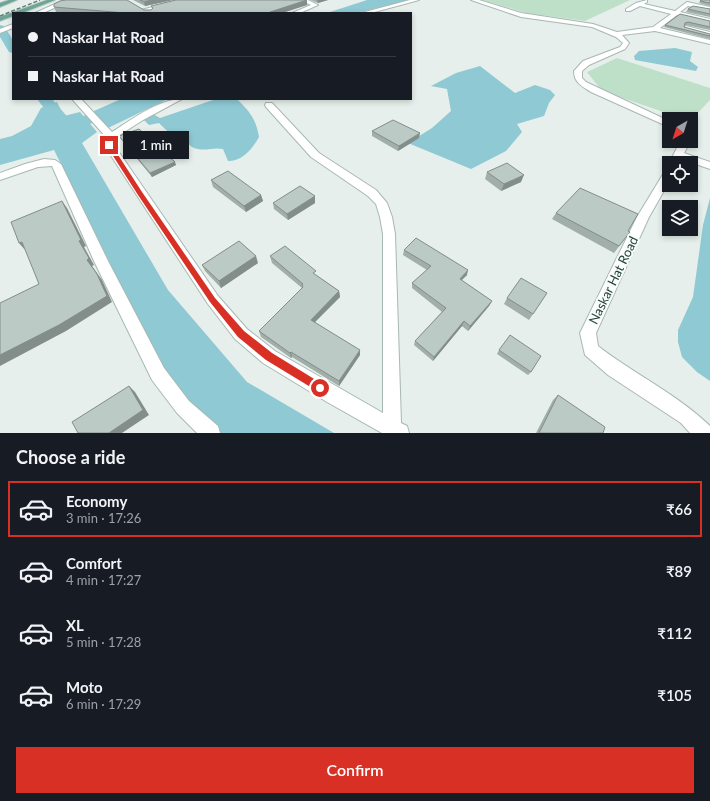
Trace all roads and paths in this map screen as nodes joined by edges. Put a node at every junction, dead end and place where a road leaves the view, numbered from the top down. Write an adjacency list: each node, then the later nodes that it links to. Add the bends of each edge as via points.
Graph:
1 (14, 0): 10 (main road)
2 (52, 0): 14 (main road)
3 (69, 0): 15 (street)
4 (187, 0): 16 (street)
5 (303, 0): 17 (street, via 315,5)
6 (416, 0): 18 (street)
7 (474, 0): 27 (street, via 508,12 566,20)
8 (646, 0): 9 (street)
9 (638, 4): 13 (street); 19 (street)
10 (0, 5)
11 (138, 7): 16 (street)
12 (710, 9): 19 (street, via 687,4)
13 (628, 10)
14 (20, 12)
15 (40, 12)
16 (147, 12)
17 (298, 12)
18 (368, 12)
19 (675, 13): 22 (street); 23 (street)
20 (12, 14): 21 (main road)
21 (0, 19)
22 (710, 21)
23 (669, 24): 25 (street); 28 (street)
24 (10, 27): 26 (street)
25 (655, 29): 27 (street); 29 (street)
26 (0, 31)
27 (618, 34): 33 (street, via 626,43 623,48 586,63 578,71 578,78 594,90)
28 (710, 34)
29 (710, 42)
30 (77, 100): 34 (street)
31 (176, 100): 34 (street, via 140,118)
32 (269, 105): 39 (street, via 315,155 372,192 381,203 389,234)
33 (662, 121)
34 (111, 137): 39 (street, via 109,145 140,193 213,300 241,334 275,360)
35 (698, 164): 36 (street)
36 (710, 166)
37 (0, 177): 40 (street, via 42,163 56,164 158,374 183,407)
38 (662, 185): 41 (street, Naskar Hat Road, via 643,217 588,333 591,350 614,369 687,417)
39 (396, 431)
40 (211, 433)
41 (704, 433)

